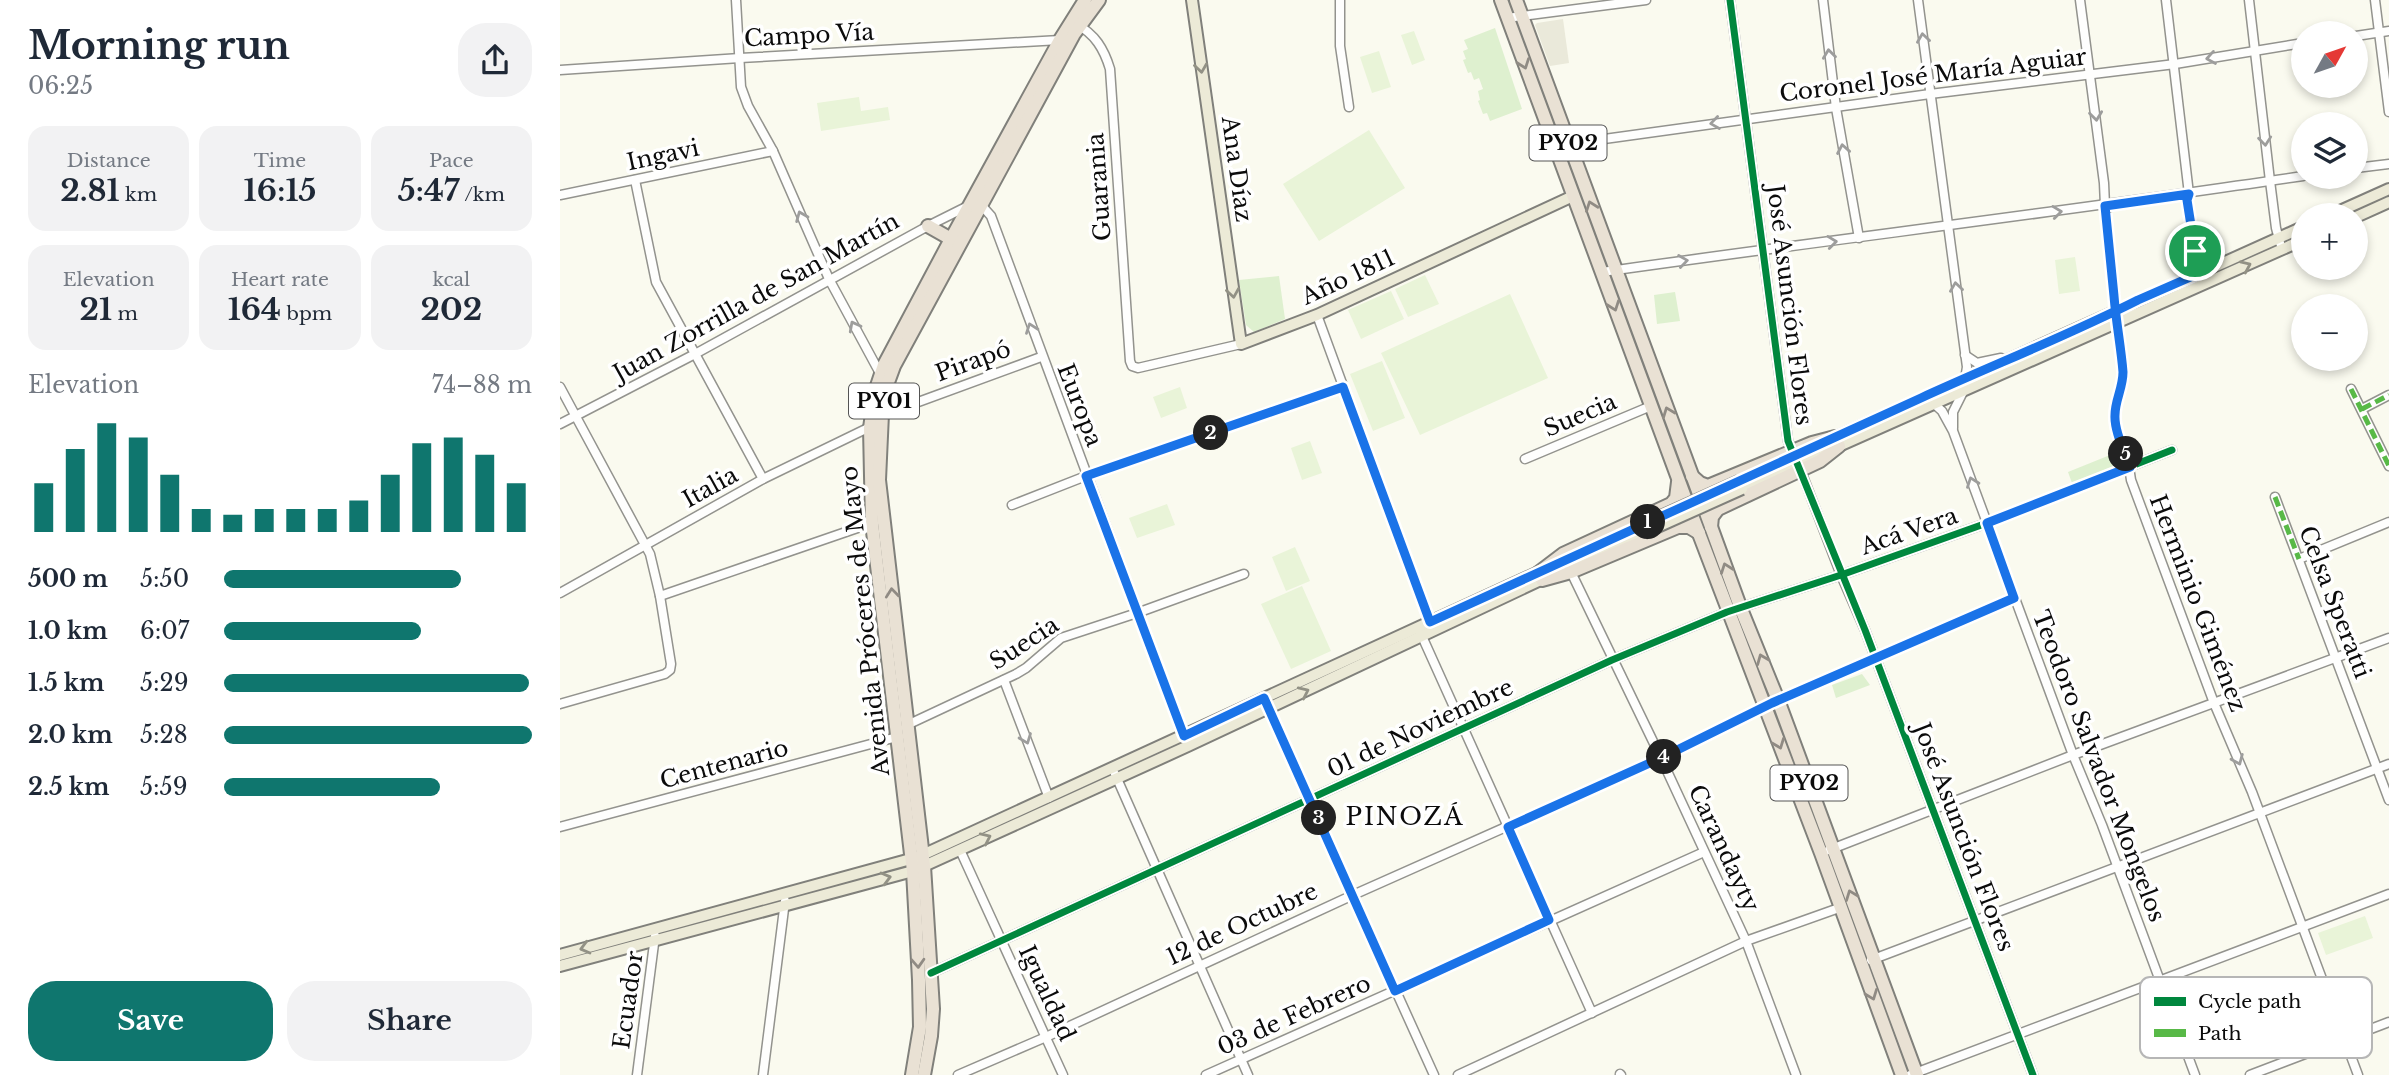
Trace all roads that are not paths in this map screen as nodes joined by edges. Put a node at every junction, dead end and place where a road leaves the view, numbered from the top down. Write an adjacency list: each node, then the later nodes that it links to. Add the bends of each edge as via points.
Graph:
1 (736, 0): 26 (street)
2 (1085, 0): 19 (highway, Avenida Próceres de Mayo / PY01)
3 (1099, 0): 19 (highway, Avenida Próceres de Mayo / PY01)
4 (1192, 0): 65 (main road, Ana Díaz, one-way to 65)
5 (1340, 0): 31 (street, via 1340,46)
6 (1501, 0): 18 (highway, PY02)
7 (1516, 0): 17 (highway, PY02)
8 (1646, 0): 16 (street)
9 (1730, 0): 34 (street, José Asunción Flores)
10 (1823, 0): 32 (street, one-way to 10)
11 (1918, 0): 30 (street, one-way to 11)
12 (2080, 0): 29 (street, Herminio Giménez)
13 (2166, 0): 27 (street)
14 (2249, 0): 25 (street)
15 (2375, 0): 21 (street)
16 (1625, 1): 17 (street)
17 (1521, 16): 18 (street); 35 (highway, PY02)
18 (1507, 18): 45 (highway, PY02, one-way to 45)
19 (1075, 24): 23 (highway, Avenida Próceres de Mayo / PY01); 48 (highway, Avenida Próceres de Mayo / PY01); 70 (street, Guarania, via 1101,46 1110,69)
20 (2389, 31): 21 (street)
21 (2379, 33): 22 (street); 33 (street)
22 (2368, 34)
23 (1060, 40): 26 (street, Campo Vía); 48 (highway, Avenida Próceres de Mayo / PY01)
24 (2291, 45): 25 (street, Coronel José María Aguiar)
25 (2256, 50): 27 (street, Coronel José María Aguiar, one-way to 27); 41 (street, one-way to 41)
26 (740, 58): 28 (street, Campo Vía); 36 (street, via 745,100)
27 (2175, 64): 29 (street, Coronel José María Aguiar); 43 (street)
28 (560, 70)
29 (2090, 74): 30 (street, Coronel José María Aguiar); 49 (street, Herminio Giménez, one-way to 49)
30 (1930, 94): 32 (street, Coronel José María Aguiar); 51 (street)
31 (1349, 107)
32 (1836, 108): 34 (street, Coronel José María Aguiar); 54 (street, one-way to 32)
33 (2389, 112)
34 (1747, 119): 35 (street, Coronel José María Aguiar, one-way to 35); 58 (street, José Asunción Flores)
35 (1568, 144): 59 (highway, PY02, one-way to 35)
36 (773, 151): 40 (street, Ingavi); 61 (street, one-way to 36)
37 (2389, 164): 38 (street)
38 (2368, 167)
39 (2291, 178): 41 (street)
40 (635, 180): 44 (street, Ingavi); 67 (street, via 656,282)
41 (2270, 181): 43 (street); 57 (street)
42 (2389, 189): 47 (main road)
43 (2189, 194): 49 (street); 60 (street)
44 (560, 195)
45 (1573, 196): 59 (highway, PY02); 63 (main road, Año 1811)
46 (2389, 202): 50 (main road)
47 (2357, 203)
48 (976, 206): 52 (street, Juan Zorrilla de San Martín); 55 (highway, Avenida Próceres de Mayo / PY01); 69 (street, Europa, one-way to 48, via 990,216); 72 (highway, Avenida Próceres de Mayo / PY01, via 894,366)
49 (2105, 206): 51 (street, one-way to 49); 62 (street, Herminio Giménez)
50 (2368, 212)
51 (1947, 225): 54 (street); 68 (street, one-way to 51)
52 (928, 226): 55 (highway); 61 (street, Juan Zorrilla de San Martín)
53 (2291, 236): 57 (main road)
54 (1859, 238): 58 (street, one-way to 54)
55 (951, 239): 72 (highway, Avenida Próceres de Mayo / PY01)
56 (2291, 242): 57 (main road)
57 (2280, 244): 60 (main road); 64 (main road, one-way to 57)
58 (1764, 250): 59 (street, one-way to 58); 90 (street, José Asunción Flores, via 1788,441)
59 (1609, 271): 80 (highway, PY02, one-way to 80); 94 (highway, PY02, one-way to 59)
60 (2202, 272): 62 (main road)
61 (829, 278): 67 (street, Juan Zorrilla de San Martín); 72 (street, one-way to 61)
62 (2116, 311): 64 (street, Herminio Giménez); 66 (main road)
63 (1317, 316): 65 (main road, Año 1811); 74 (street)
64 (2117, 324): 76 (main road); 92 (street, Herminio Giménez, via 2122,383 2115,422)
65 (1241, 344): 70 (street, Año 1811)
66 (2024, 353): 68 (street, via 1985,363); 71 (main road)
67 (695, 354): 83 (street, Juan Zorrilla de San Martín); 96 (street)
68 (1965, 355): 71 (street)
69 (1041, 357): 82 (street, Pirapó); 93 (street, Europa)
70 (1132, 366)
71 (1967, 378): 76 (street); 77 (main road)
72 (883, 379): 82 (highway, Avenida Próceres de Mayo / PY01); 85 (highway, Avenida Próceres de Mayo / PY01)
73 (560, 387): 83 (street)
74 (1343, 387): 93 (street); 120 (street)
75 (2351, 389): 81 (street)
76 (1963, 392): 79 (main road); 86 (street, via 1953,412)
77 (1924, 396): 79 (street, Teodoro Salvador Mongelos); 87 (main road)
78 (2389, 396): 81 (street)
79 (1936, 404): 86 (street, Teodoro Salvador Mongelos); 87 (main road)
80 (1651, 406): 89 (street, Suecia); 95 (highway, PY02)
81 (2362, 409): 91 (street)
82 (880, 415): 85 (street, Italia); 130 (highway, Avenida Próceres de Mayo / PY01, one-way to 82, via 880,498)
83 (575, 416): 84 (street, Juan Zorrilla de San Martín); 108 (street)
84 (560, 424)
85 (870, 428): 96 (street, Italia); 104 (highway, Avenida Próceres de Mayo / PY01)
86 (1953, 431): 105 (street, Teodoro Salvador Mongelos, one-way to 86)
87 (1837, 441): 90 (highway); 90 (highway, via 1820,461)
88 (2172, 450): 92 (street, Acá Vera)
89 (1525, 459)
90 (1797, 460): 94 (highway, via 1708,486); 106 (highway, via 1718,509); 109 (main road, bridge); 113 (street, José Asunción Flores)
91 (2389, 466)
92 (2130, 467): 105 (street, Acá Vera); 128 (street, Herminio Giménez)
93 (1086, 476): 100 (street); 119 (street, Europa)
94 (1692, 476): 97 (highway, PY02)
95 (1678, 478): 99 (highway, PY02); 114 (highway, via 1671,504 1563,554)
96 (763, 479): 108 (street, Italia)
97 (1699, 494)
98 (2275, 497): 110 (street, Celsa Speratti)
99 (1686, 500)
100 (1012, 505)
101 (1706, 513): 106 (highway, PY02)
102 (1693, 518): 107 (highway, PY02)
103 (2389, 522): 110 (street)
104 (872, 523): 116 (street); 133 (highway, Avenida Próceres de Mayo / PY01)
105 (1987, 523): 113 (street, Acá Vera); 117 (street, Teodoro Salvador Mongelos)
106 (1711, 528): 118 (highway, PY02, one-way to 106)
107 (1699, 533): 111 (highway, via 1678,527); 118 (highway, PY02)
108 (645, 545): 115 (street, Italia); 116 (street)
109 (1589, 553): 111 (main road); 114 (main road)
110 (2298, 559): 123 (street, Celsa Speratti)
111 (1570, 570): 114 (highway); 124 (street, Carandayty)
112 (1244, 574): 119 (street, Suecia)
113 (1841, 575): 118 (street, Acá Vera); 122 (street, José Asunción Flores)
114 (1540, 576): 120 (main road)
115 (560, 593)
116 (660, 596): 129 (street, via 670,670)
117 (2014, 598): 122 (street, 12 de Octubre); 134 (street, Teodoro Salvador Mongelos)
118 (1734, 610): 124 (street, 01 de Noviembre); 127 (highway, PY02)
119 (1136, 613): 125 (street, Suecia, via 1060,638 1026,668); 132 (street, Europa)
120 (1426, 630): 126 (main road); 131 (street)
121 (2389, 638): 123 (street)
122 (1876, 658): 127 (street, 12 de Octubre); 142 (street, José Asunción Flores)
123 (2336, 658): 128 (street); 137 (street, Celsa Speratti)
124 (1612, 660): 131 (street, 01 de Noviembre); 135 (street, Carandayty)
125 (1004, 680): 130 (street, Suecia); 139 (street, one-way to 139)
126 (1266, 703): 132 (main road); 138 (main road); 140 (street)
127 (1772, 703): 135 (street, 12 de Octubre); 147 (highway, PY02)
128 (2214, 703): 134 (street); 143 (street, Herminio Giménez, one-way to 143)
129 (560, 704)
130 (907, 725): 149 (highway, Avenida Próceres de Mayo / PY01)
131 (1464, 729): 140 (street, 01 de Noviembre); 145 (street)
132 (1184, 736): 138 (main road)
133 (897, 737): 144 (street, Centenario); 149 (highway, Avenida Próceres de Mayo / PY01)
134 (2073, 755): 142 (street); 150 (street, Teodoro Salvador Mongelos)
135 (1661, 758): 145 (street, 12 de Octubre); 148 (street, Carandayty)
136 (2389, 764): 137 (street)
137 (2377, 768): 141 (street, Celsa Speratti); 143 (street)
138 (1114, 774): 139 (main road); 146 (main road, one-way to 138); 151 (street)
139 (1049, 798): 149 (main road)
140 (1311, 799): 151 (street, 01 de Noviembre); 153 (street)
141 (2389, 800)
142 (1933, 811): 147 (street); 157 (street, José Asunción Flores)
143 (2260, 813): 150 (street); 158 (street, Herminio Giménez)
144 (560, 827)
145 (1508, 827): 153 (street, 12 de Octubre); 156 (street)
146 (960, 850): 149 (main road); 160 (street, Igualdad)
147 (1827, 851): 155 (highway, PY02); 163 (highway, PY02, one-way to 147)
148 (1704, 852): 156 (street, 03 de Febrero); 161 (street, Carandayty)
149 (918, 863): 154 (main road); 167 (highway, PY01); 185 (highway, PY01, one-way to 185, via 920,1027)
150 (2118, 867): 157 (street); 168 (street, Teodoro Salvador Mongelos)
151 (1157, 870): 160 (street, 01 de Noviembre); 164 (street)
152 (2389, 894): 158 (street)
153 (1353, 895): 164 (street, 12 de Octubre); 172 (street)
154 (785, 900): 159 (main road); 184 (street)
155 (1839, 908): 161 (street); 165 (highway, PY02)
156 (1549, 920): 172 (street, 03 de Febrero); 173 (street)
157 (1975, 921): 163 (street); 176 (street, José Asunción Flores)
158 (2302, 926): 169 (street); 170 (street, Herminio Giménez)
159 (655, 934): 162 (main road, one-way to 162); 166 (main road); 183 (street, Ecuador)
160 (1002, 941): 167 (street, 01 de Noviembre); 177 (street, Igualdad)
161 (1746, 941): 173 (street); 193 (street, Carandayty)
162 (560, 954)
163 (1875, 959): 165 (street); 182 (highway, PY02)
164 (1200, 965): 177 (street, 12 de Octubre); 181 (street)
165 (1861, 965): 194 (highway, PY02, one-way to 194)
166 (560, 966)
167 (931, 973): 186 (highway, PY01, via 932,1022)
168 (2159, 977)
169 (2168, 977)
170 (2321, 977)
171 (2140, 988): 176 (street)
172 (1395, 991): 181 (street, 03 de Febrero); 191 (street)
173 (1592, 1013): 192 (street)
174 (2389, 1022): 175 (street)
175 (2372, 1028)
176 (2017, 1034): 182 (street); 195 (street, José Asunción Flores)
177 (1046, 1037): 187 (street, 12 de Octubre); 188 (street, Igualdad)
178 (2189, 1058): 196 (street, Teodoro Salvador Mongelos)
179 (2294, 1058): 197 (street)
180 (2351, 1058): 198 (street, Herminio Giménez)
181 (1241, 1059): 189 (street, 03 de Febrero); 190 (street)
182 (1914, 1074)
183 (637, 1075)
184 (763, 1075)
185 (912, 1075)
186 (924, 1075)
187 (958, 1075)
188 (1063, 1075)
189 (1206, 1075)
190 (1248, 1075)
191 (1434, 1075)
192 (1458, 1075)
193 (1796, 1075)
194 (1902, 1075)
195 (2033, 1075)
196 (2195, 1075)
197 (2250, 1075)
198 (2358, 1075)

